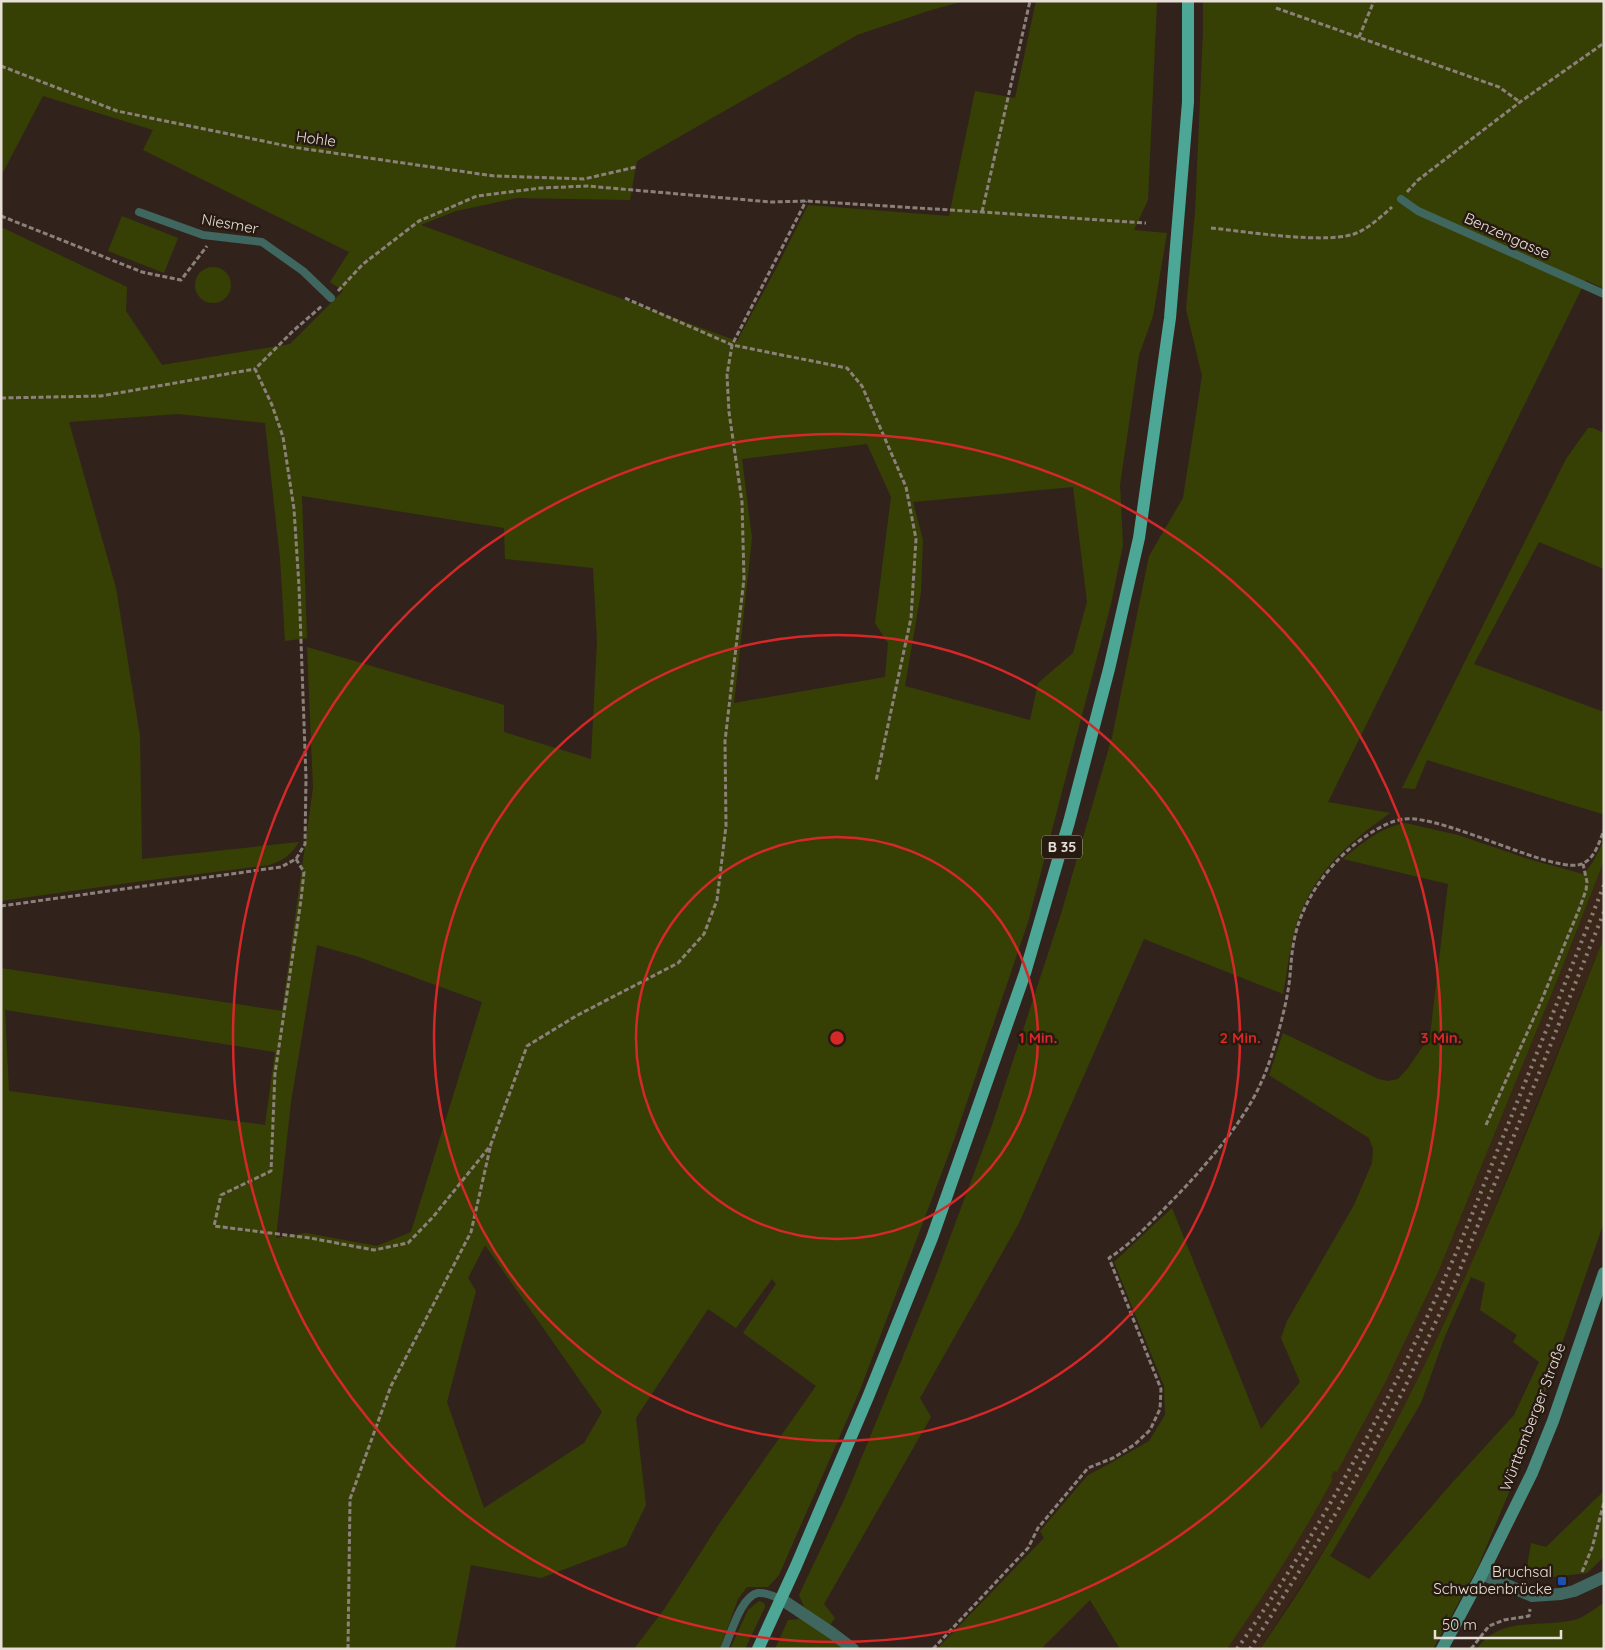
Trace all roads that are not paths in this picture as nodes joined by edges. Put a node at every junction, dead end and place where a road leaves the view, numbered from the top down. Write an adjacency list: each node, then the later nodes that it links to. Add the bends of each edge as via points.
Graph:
1 (1188, 1): 9 (main road, B 35, via 1188,102 1170,318 1139,538 1109,669 1025,973 932,1238)
2 (1401, 199): 4 (lane, Benzengasse, via 1418,211)
3 (138, 212): 5 (lane, Niesmer, via 203,235 262,242 303,271)
4 (1604, 294)
5 (331, 298)
6 (1604, 1273): 7 (main road, Württemberger Straße, via 1532,1473)
7 (1482, 1574): 8 (street, via 1532,1596 1574,1592); 13 (main road, Württemberger Straße)
8 (1603, 1577)
9 (781, 1599): 10 (lane, via 760,1592 750,1596 739,1612); 11 (main road, B 35); 12 (street)
10 (724, 1649)
11 (758, 1649)
12 (852, 1649)
13 (1442, 1649)

